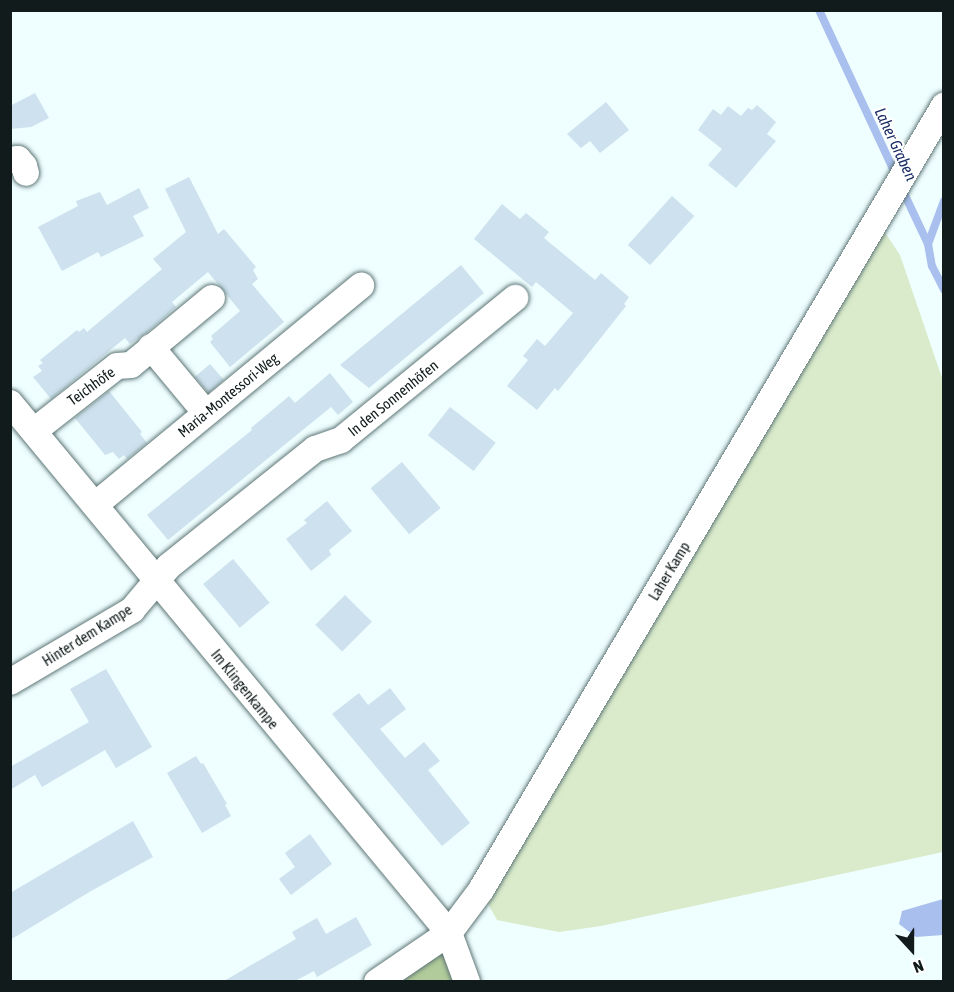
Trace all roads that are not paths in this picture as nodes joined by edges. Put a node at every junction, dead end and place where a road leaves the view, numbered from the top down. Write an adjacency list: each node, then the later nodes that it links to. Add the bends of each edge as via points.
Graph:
1 (944, 106): 12 (street, Laher Kamp, via 487,879)
2 (361, 286): 7 (street, Maria-Montessori-Weg)
3 (212, 298): 5 (street, Teichhöfe)
4 (515, 298): 10 (street, In den Sonnenhöfen, via 342,440 315,449 169,566)
5 (151, 347): 7 (street); 8 (street, Teichhöfe, via 131,365 117,366 91,383)
6 (10, 403): 8 (street, Im Klingenkampe)
7 (206, 413): 9 (street, Maria-Montessori-Weg)
8 (34, 431): 9 (street, Im Klingenkampe)
9 (95, 505): 10 (street, Im Klingenkampe)
10 (157, 581): 11 (street, Hinter dem Kampe, via 132,610); 12 (street, Im Klingenkampe)
11 (10, 682)
12 (449, 933): 13 (street); 14 (street, Im Klingenkampe)
13 (377, 981)
14 (467, 981)

